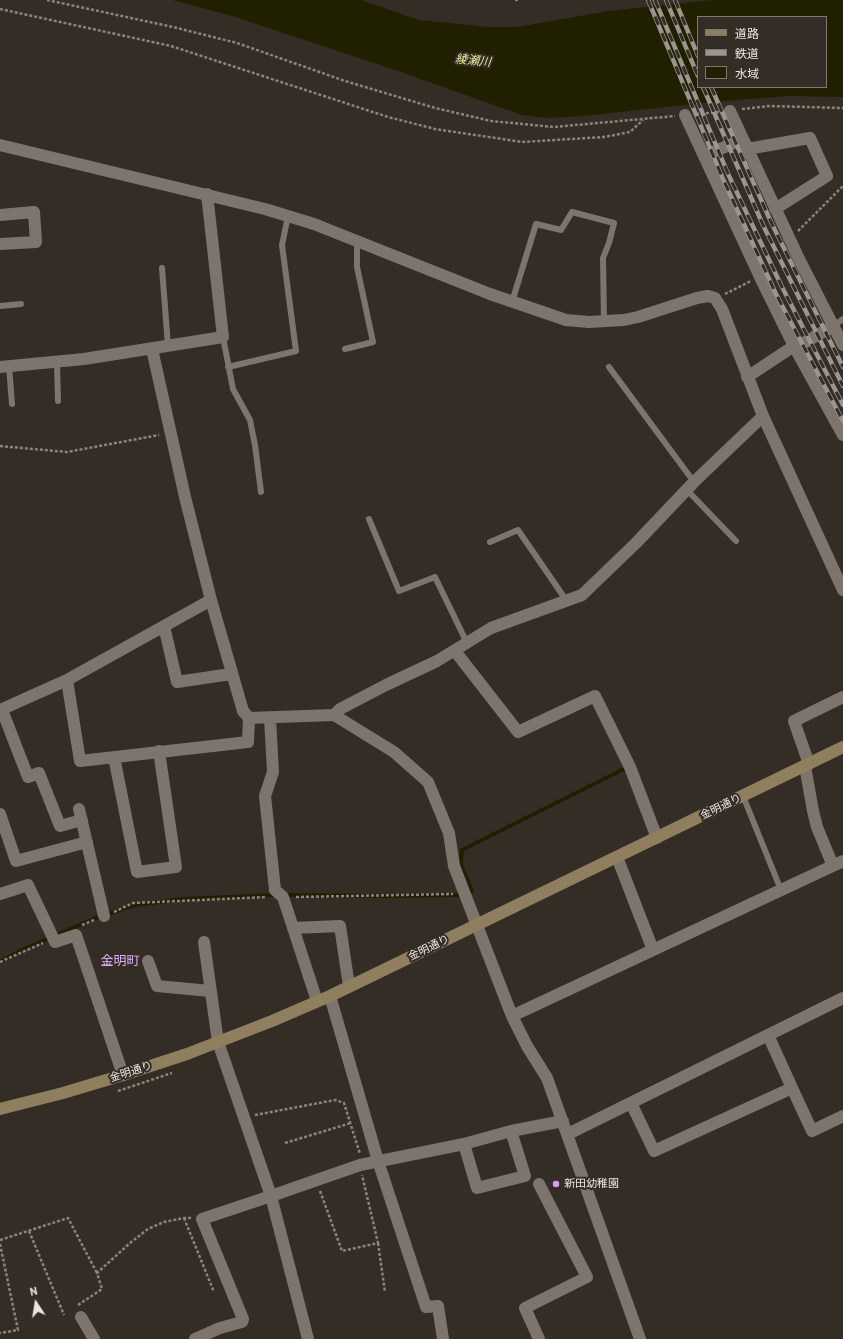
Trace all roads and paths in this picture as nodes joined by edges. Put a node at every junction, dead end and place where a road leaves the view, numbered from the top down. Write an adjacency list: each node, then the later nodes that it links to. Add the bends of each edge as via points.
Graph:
1 (47, 0): 8 (path, via 237,43 352,84 491,121 554,127)
2 (515, 0): 3 (path)
3 (518, 0)
4 (0, 9): 8 (path, via 171,46 367,110 435,129 522,142 604,137 630,132)
5 (843, 108): 6 (path, via 770,106)
6 (730, 111): 7 (path); 9 (street)
7 (685, 115): 8 (path); 11 (street)
8 (644, 119)
9 (745, 144): 11 (street); 14 (street); 14 (street, via 810,138 827,176)
10 (0, 145): 13 (street)
11 (704, 156): 21 (street)
12 (843, 186): 17 (path, via 794,234)
13 (207, 194): 16 (street); 29 (street)
14 (775, 209): 17 (street)
15 (0, 215): 19 (street, via 34,212 36,242)
16 (288, 216): 18 (street); 36 (lane, via 282,245 296,351)
17 (786, 231): 28 (street)
18 (357, 241): 23 (street); 34 (lane, via 357,267 373,342)
19 (0, 244)
20 (162, 268): 31 (lane)
21 (760, 277): 22 (path); 32 (street)
22 (715, 298): 27 (street, via 696,298 638,317); 39 (street, via 722,309)
23 (512, 302): 27 (street, via 566,320); 27 (lane, via 536,224 561,230 572,212 614,223 603,258)
24 (21, 304): 25 (lane)
25 (0, 306)
26 (843, 319): 28 (lane)
27 (604, 322)
28 (833, 326): 30 (street); 32 (street)
29 (224, 337): 31 (street); 36 (lane)
30 (843, 345)
31 (168, 346): 33 (street)
32 (795, 347): 39 (street); 44 (street)
33 (152, 348): 35 (street); 43 (street)
34 (345, 348)
35 (56, 362): 37 (street); 40 (lane)
36 (228, 366): 47 (lane, via 233,389 250,420)
37 (4, 367): 41 (lane)
38 (609, 367): 46 (lane)
39 (747, 376): 42 (street)
40 (58, 401)
41 (12, 404)
42 (763, 416): 46 (street); 51 (street)
43 (172, 432): 45 (path, via 67,452); 52 (street, via 185,497)
44 (843, 435)
45 (0, 446)
46 (691, 486): 49 (lane); 53 (street, via 582,595)
47 (261, 492)
48 (369, 519): 55 (lane, via 400,591 435,577)
49 (736, 541)
50 (490, 542): 53 (lane, via 518,530)
51 (843, 590)
52 (212, 600): 54 (street); 57 (street)
53 (566, 600): 55 (street, via 491,628)
54 (164, 626): 57 (street, via 177,682); 58 (street)
55 (467, 643): 56 (street)
56 (455, 651): 61 (street, via 379,688 340,709); 70 (street, via 518,732 595,696 630,767)
57 (232, 674): 62 (street, via 243,711)
58 (67, 680): 60 (street); 66 (street, via 80,761)
59 (843, 697): 67 (street, via 794,721)
60 (1, 710): 71 (street, via 28,777 39,773 60,826 80,815)
61 (334, 715): 63 (street); 75 (street, via 394,752 428,782 450,833 454,866)
62 (249, 718): 63 (street); 65 (street, via 248,742)
63 (270, 718): 77 (street, via 273,772 265,796 275,890)
64 (843, 747): 67 (street, 金明通り)
65 (159, 751): 66 (street); 66 (street, via 176,867 137,872)
66 (114, 757)
67 (807, 765): 68 (street, 金明通り); 73 (street, via 817,827)
68 (743, 796): 70 (street, 金明通り); 74 (lane)
69 (0, 814): 71 (street, via 16,861)
70 (657, 838): 72 (street, 金明通り)
71 (87, 842): 78 (street)
72 (617, 857): 79 (street, 金明通り); 84 (street)
73 (840, 864): 74 (street)
74 (781, 890): 84 (street)
75 (465, 893): 77 (path); 79 (street)
76 (0, 894): 82 (street, via 28,885)
77 (283, 897): 78 (path, via 133,903); 81 (street)
78 (104, 916): 80 (path)
79 (477, 924): 87 (street, 金明通り); 92 (street)
80 (78, 927)
81 (293, 928): 87 (street, via 340,926); 91 (street)
82 (53, 938): 86 (path); 95 (street, via 55,942 76,935)
83 (204, 942): 88 (street)
84 (653, 950): 92 (street)
85 (148, 961): 88 (street, via 157,986)
86 (0, 962)
87 (350, 986): 89 (street, 金明通り)
88 (210, 991): 94 (street)
89 (330, 996): 91 (street, 金明通り); 107 (street)
90 (843, 998): 93 (street)
91 (317, 1001): 94 (street, 金明通り)
92 (512, 1016): 101 (street, via 547,1078)
93 (768, 1035): 96 (street); 97 (street)
94 (218, 1042): 95 (street, 金明通り); 111 (street)
95 (123, 1075): 98 (street, 金明通り)
96 (792, 1088): 97 (street, via 654,1152); 100 (street, via 812,1130)
97 (631, 1103): 104 (street)
98 (0, 1109)
99 (253, 1115): 102 (path, via 335,1100 344,1103)
100 (843, 1116)
101 (563, 1121): 103 (street); 104 (street)
102 (351, 1123): 105 (path); 108 (path)
103 (511, 1131): 106 (street); 106 (street, via 524,1176 477,1188)
104 (568, 1134): 129 (street)
105 (285, 1143)
106 (464, 1144): 107 (street)
107 (378, 1161): 108 (street); 127 (street, via 426,1307 438,1306)
108 (362, 1165): 109 (street); 116 (path)
109 (316, 1180): 111 (street); 116 (path, via 342,1250)
110 (539, 1184): 128 (street, via 587,1277 525,1308)
111 (271, 1196): 113 (street); 126 (street)
112 (184, 1218): 113 (path); 118 (path, via 164,1222 148,1229); 119 (path)
113 (202, 1219): 125 (street, via 243,1318 242,1322)
114 (29, 1231): 115 (path); 118 (path, via 68,1218); 121 (path)
115 (0, 1240)
116 (378, 1243): 120 (path)
117 (0, 1244): 123 (path, via 18,1330)
118 (97, 1273): 122 (path, via 102,1289 77,1306)
119 (214, 1292)
120 (385, 1292)
121 (64, 1315)
122 (81, 1317): 124 (street)
123 (0, 1333)
124 (94, 1339)
125 (194, 1339)
126 (308, 1339)
127 (443, 1339)
128 (538, 1339)
129 (640, 1339)

